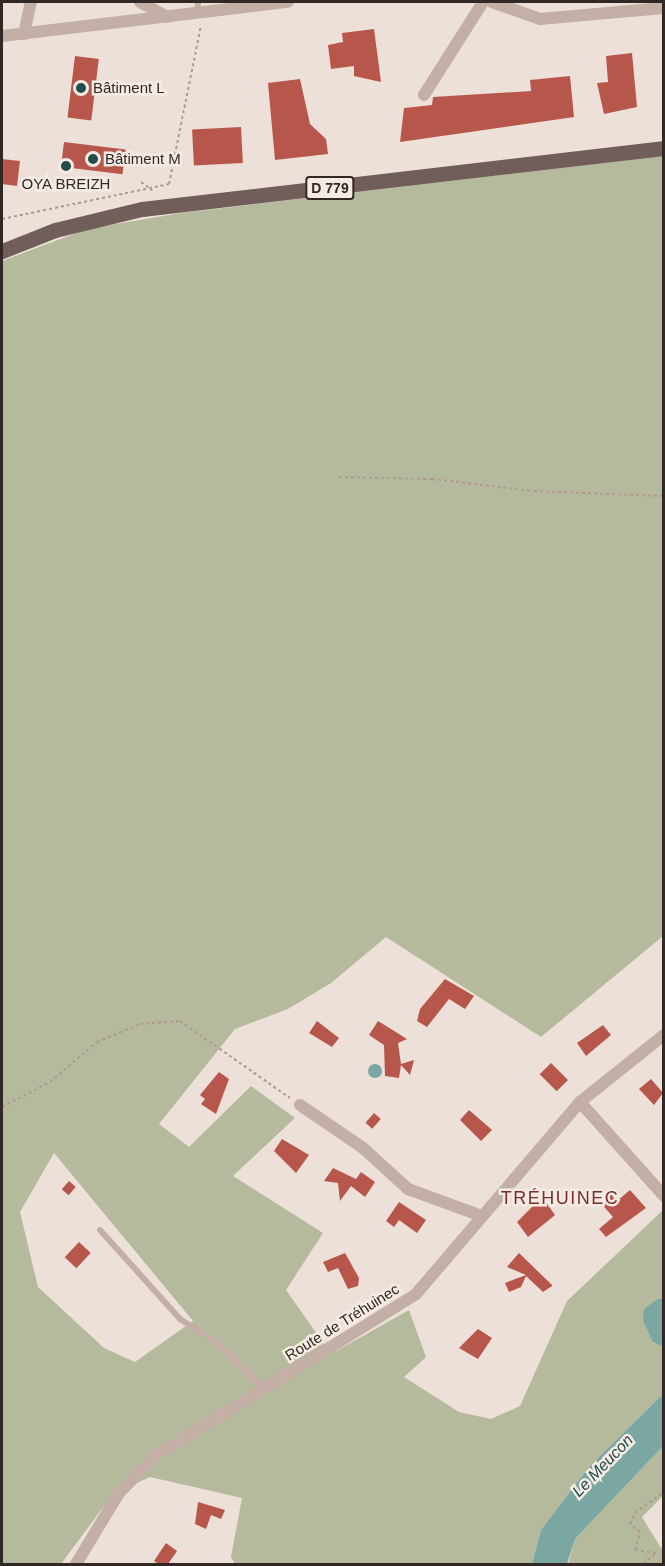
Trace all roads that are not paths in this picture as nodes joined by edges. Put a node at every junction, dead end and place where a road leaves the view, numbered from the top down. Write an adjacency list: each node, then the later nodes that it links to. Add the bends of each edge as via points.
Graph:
1 (31, 2): 9 (street)
2 (140, 2): 8 (street)
3 (288, 2): 6 (street)
4 (483, 2): 11 (street)
5 (492, 2): 7 (street, via 540,19)
6 (199, 8): 8 (street)
7 (663, 8)
8 (166, 17): 9 (street)
9 (24, 34): 10 (street)
10 (2, 36)
11 (424, 95)
12 (663, 148): 13 (main road, D 779, via 142,209 55,230)
13 (2, 252)
14 (663, 1035): 15 (street, Route de Tréhuinec)
15 (580, 1102): 17 (street); 18 (street, Route de Tréhuinec)
16 (300, 1105): 18 (street, via 363,1149 408,1189)
17 (663, 1196)
18 (479, 1215): 20 (street, Route de Tréhuinec, via 416,1294)
19 (100, 1230): 20 (lane, via 180,1319 216,1342)
20 (263, 1389): 21 (street, Route de Tréhuinec, via 154,1456 119,1493)
21 (76, 1564)

